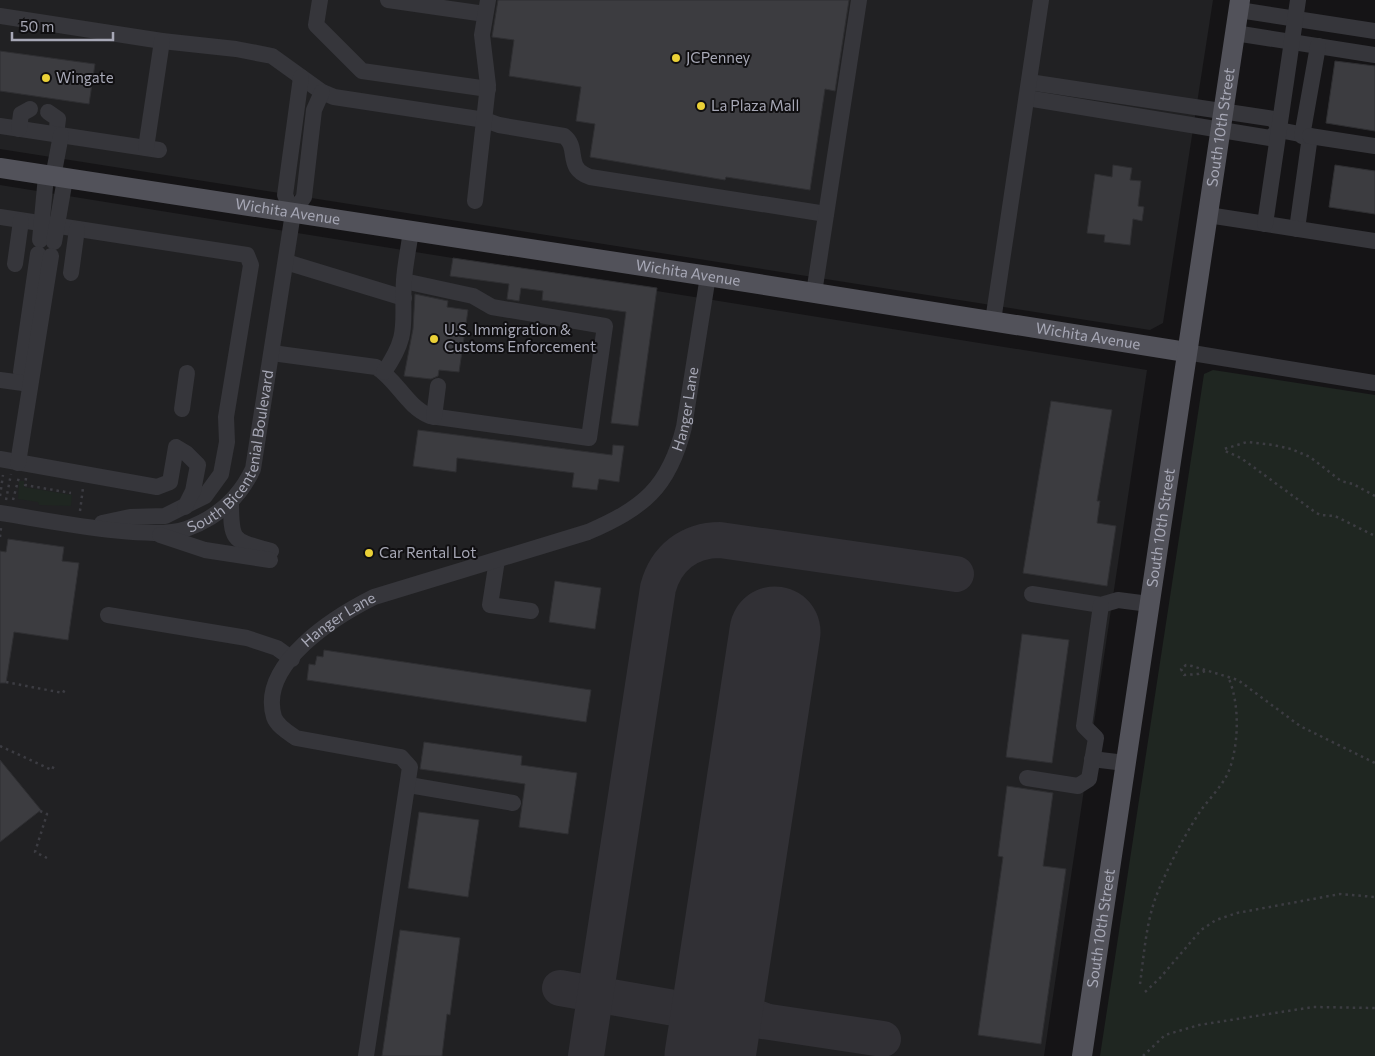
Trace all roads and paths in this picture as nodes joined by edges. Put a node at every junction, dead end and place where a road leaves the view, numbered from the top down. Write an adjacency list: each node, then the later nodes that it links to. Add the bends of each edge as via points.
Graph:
1 (320, 0): 18 (street, via 316,25 362,71)
2 (388, 0): 7 (street)
3 (859, 0): 35 (street)
4 (1041, 0): 19 (street)
5 (1298, 0): 9 (street)
6 (1239, 5): 9 (street); 11 (main road, South 10th Street)
7 (487, 7): 18 (street, via 482,35)
8 (0, 16): 13 (street)
9 (1295, 18): 10 (street); 14 (street)
10 (1375, 31)
11 (1235, 33): 14 (street); 24 (main road, South 10th Street)
12 (1375, 37): 16 (street)
13 (162, 41): 17 (street, via 205,44 272,56); 28 (street, via 152,149)
14 (1292, 41): 15 (street); 27 (street)
15 (1318, 46): 16 (street); 29 (street)
16 (1374, 54)
17 (301, 77): 20 (street); 34 (street, via 285,195)
18 (488, 89): 23 (street)
19 (1028, 90): 24 (street); 52 (street)
20 (322, 92): 23 (street, via 350,101); 34 (street, via 314,110 304,197)
21 (30, 109): 26 (street, via 21,114)
22 (48, 112): 28 (street, via 58,119)
23 (485, 120): 33 (street); 35 (street, via 564,136 571,144 574,165 590,177)
24 (1222, 121): 27 (street, via 1274,119); 36 (main road, South 10th Street)
25 (0, 126): 26 (street)
26 (19, 129): 28 (street)
27 (1279, 130): 29 (street); 39 (street)
28 (59, 135): 32 (street)
29 (1306, 136): 30 (street); 41 (street)
30 (1375, 146)
31 (0, 168): 32 (main road, Wichita Avenue)
32 (54, 177): 34 (main road, Wichita Avenue); 43 (street)
33 (474, 201)
34 (294, 213): 42 (main road, Wichita Avenue); 45 (street, South Bicentenial Boulevard)
35 (826, 214): 50 (street)
36 (1208, 215): 39 (street); 53 (main road, South 10th Street)
37 (0, 217): 38 (street)
38 (21, 221): 43 (street); 46 (street)
39 (1265, 224): 41 (street)
40 (77, 229): 43 (street); 47 (street); 72 (street, via 247,255 251,265 226,418 227,442 221,474 205,496)
41 (1298, 229): 44 (street)
42 (411, 230): 48 (main road, Wichita Avenue); 49 (street)
43 (47, 240): 59 (street)
44 (1375, 241)
45 (286, 262): 51 (street); 54 (street, South Bicentenial Boulevard)
46 (15, 264)
47 (71, 273)
48 (708, 276): 50 (main road, Wichita Avenue); 79 (street, Hanger Lane, via 684,427 678,451 665,478 644,502 618,519 588,532)
49 (404, 281): 51 (street); 62 (street, via 473,296 492,307 605,326 589,438)
50 (814, 293): 52 (main road, Wichita Avenue)
51 (404, 298): 55 (street, via 403,332 397,352)
52 (993, 322): 53 (main road, Wichita Avenue)
53 (1186, 352): 58 (street, Wichita Avenue); 81 (main road, South 10th Street)
54 (272, 353): 55 (street, via 369,365); 71 (street, South Bicentenial Boulevard, via 253,470)
55 (384, 372): 62 (street, via 418,409)
56 (187, 373): 61 (street)
57 (0, 380): 59 (street)
58 (1375, 383)
59 (25, 384): 63 (street)
60 (438, 386): 62 (street)
61 (182, 410)
62 (434, 417)
63 (10, 468): 64 (path); 67 (path, via 3,475); 68 (path); 72 (street, via 156,487 170,482 176,447 198,465 193,491)
64 (26, 479): 66 (path, via 25,485); 70 (path, via 18,477)
65 (83, 486): 73 (path)
66 (71, 493)
67 (0, 496)
68 (7, 496)
69 (1375, 496): 78 (path, via 1340,481 1310,457 1291,449 1247,442 1224,448 1315,512 1335,516)
70 (13, 502)
71 (231, 502): 76 (street, South Bicentenial Boulevard, via 211,517 185,529); 76 (street, via 235,538 270,556 205,550)
72 (184, 507): 75 (street, via 165,516 130,517)
73 (80, 511)
74 (1, 520): 75 (street, South Bicentenial Boulevard); 77 (path)
75 (88, 526): 76 (street, South Bicentenial Boulevard)
76 (148, 531)
77 (0, 536)
78 (1375, 536)
79 (497, 560): 83 (street, via 490,605); 85 (street, Hanger Lane, via 374,597 342,614 310,637)
80 (1032, 594): 82 (street)
81 (1149, 604): 82 (street, via 1118,600); 92 (main road, South 10th Street)
82 (1102, 605): 91 (street, via 1084,726 1096,738)
83 (530, 611)
84 (108, 616): 85 (street, via 246,638 277,648)
85 (292, 659): 96 (street, Hanger Lane, via 276,685 273,702 274,718 283,729 296,738 401,757 410,764)
86 (1205, 671): 86 (path, via 1186,665 1181,669 1184,675); 87 (path)
87 (1229, 679): 93 (path, via 1238,680 1300,726); 101 (path, via 1236,714 1230,765 1195,821 1157,895)
88 (6, 682): 89 (path, via 63,693)
89 (66, 687)
90 (0, 746): 94 (path, via 52,770)
91 (1092, 759): 92 (street); 95 (street, via 1089,779 1078,786)
92 (1125, 763): 105 (main road, South 10th Street)
93 (1375, 763)
94 (55, 764)
95 (1027, 778)
96 (409, 785): 97 (street); 104 (street, Hanger Lane)
97 (513, 802)
98 (40, 811): 99 (path, via 47,814 35,852)
99 (46, 858)
100 (1375, 897): 102 (path, via 1340,894 1237,913 1216,920 1201,930)
101 (1140, 984)
102 (1145, 992)
103 (1375, 1008): 106 (path, via 1313,1007 1199,1025 1164,1035)
104 (366, 1056)
105 (1082, 1056)
106 (1143, 1056)

